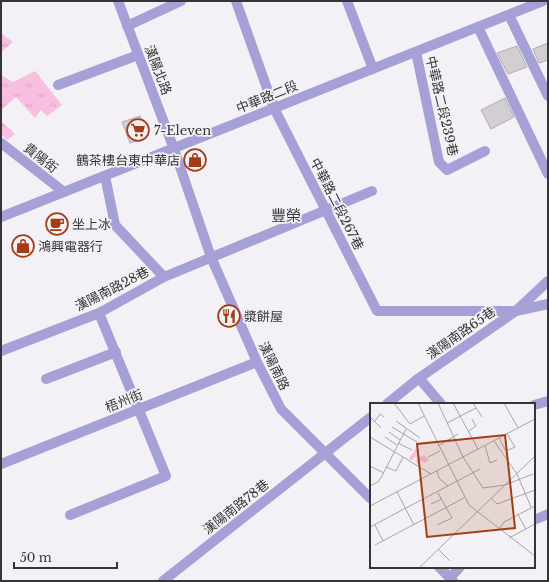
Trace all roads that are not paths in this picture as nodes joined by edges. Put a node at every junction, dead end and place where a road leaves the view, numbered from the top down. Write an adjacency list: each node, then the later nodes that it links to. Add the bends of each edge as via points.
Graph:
1 (118, 1): 7 (street, 漢陽北路)
2 (181, 1): 7 (street)
3 (236, 1): 14 (street, 中華路二段267巷)
4 (347, 1): 11 (street)
5 (543, 1): 6 (street, 中華路二段)
6 (509, 15): 8 (street, 中華路二段); 13 (street)
7 (127, 26): 10 (street, 漢陽北路)
8 (478, 27): 9 (street, 中華路二段); 18 (street)
9 (416, 52): 11 (street, 中華路二段); 17 (street, 中華路二段239巷, via 439,162 446,170)
10 (138, 55): 12 (street); 16 (street, 漢陽北路)
11 (373, 69): 14 (street, 中華路二段)
12 (58, 85)
13 (548, 96)
14 (274, 108): 16 (street, 中華路二段); 22 (street, 中華路二段267巷)
15 (1, 143): 21 (street, 貴陽街)
16 (174, 148): 19 (street, 中華路二段); 24 (street, 漢陽南路)
17 (485, 151)
18 (548, 174)
19 (105, 176): 21 (street, 中華路二段); 25 (street, via 115,225)
20 (372, 191): 22 (street, 漢陽南路28巷)
21 (64, 192): 23 (street, 中華路二段)
22 (325, 210): 24 (street, 漢陽南路28巷); 28 (street, 中華路二段267巷, via 377,311)
23 (1, 217)
24 (210, 257): 25 (street, 漢陽南路28巷); 32 (street, 漢陽南路)
25 (164, 277): 29 (street, 漢陽南路28巷)
26 (548, 281): 28 (street, 漢陽南路65巷)
27 (548, 304): 28 (street)
28 (516, 310): 33 (street, 漢陽南路65巷)
29 (99, 313): 30 (street, 漢陽南路28巷); 31 (street)
30 (1, 351)
31 (116, 352): 34 (street); 39 (street)
32 (257, 362): 39 (street, 梧州街); 41 (street, 漢陽南路, via 281,409)
33 (419, 378): 36 (street, 漢陽南路65巷); 37 (street)
34 (46, 379)
35 (548, 401): 38 (street)
36 (388, 403)
37 (440, 403)
38 (535, 405)
39 (140, 409): 42 (street, 梧州街); 45 (street, via 166,476)
40 (370, 418): 41 (street)
41 (326, 454): 43 (street, 漢陽南路); 50 (street, 漢陽南路78巷)
42 (1, 464)
43 (370, 498)
44 (548, 514): 46 (street)
45 (70, 515)
46 (535, 520)
47 (440, 568): 49 (street)
48 (459, 568): 49 (street)
49 (451, 579)
50 (163, 581)

